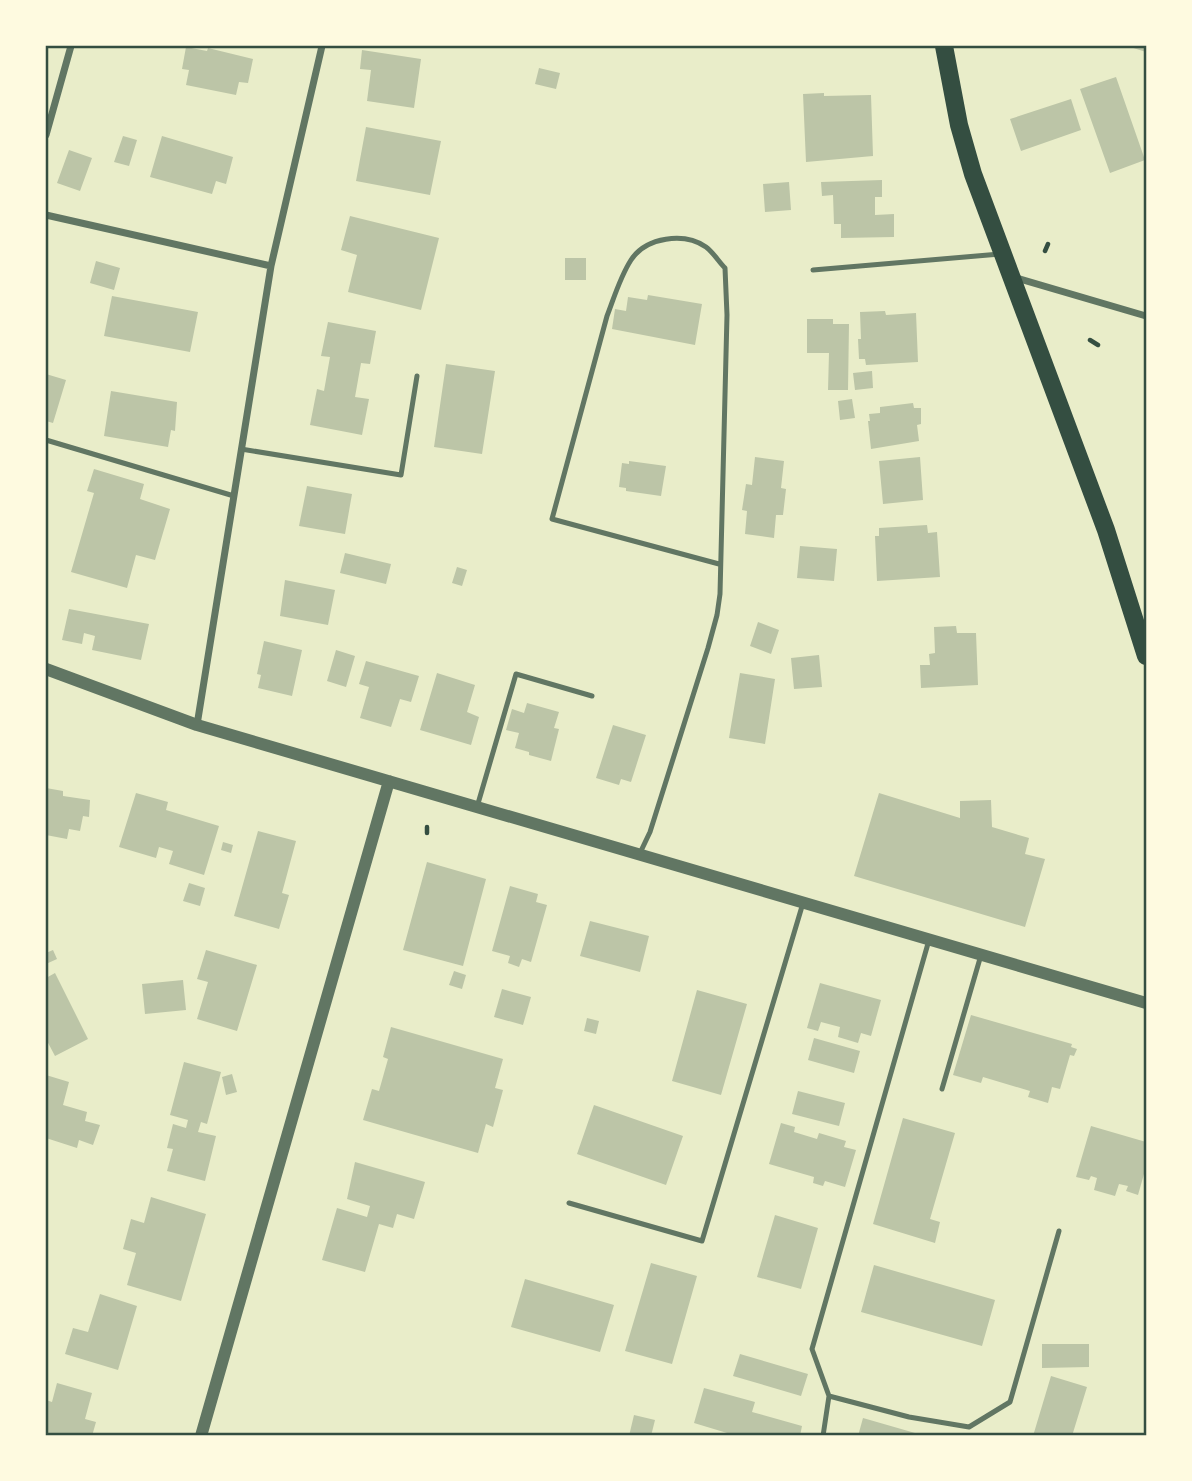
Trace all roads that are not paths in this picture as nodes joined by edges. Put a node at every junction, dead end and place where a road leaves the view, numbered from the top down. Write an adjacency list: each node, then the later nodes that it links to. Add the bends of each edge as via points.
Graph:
1 (71, 46): 4 (street)
2 (322, 46): 7 (street)
3 (944, 46): 6 (main road, via 959,125)
4 (46, 135)
5 (46, 215): 7 (street)
6 (1003, 253): 8 (lane); 9 (main road)
7 (271, 266): 13 (street)
8 (813, 270)
9 (1013, 277): 10 (street); 16 (main road, via 1106,530)
10 (1146, 316)
11 (417, 376): 13 (lane, via 401,475)
12 (46, 440): 14 (lane)
13 (242, 449): 14 (street)
14 (234, 496): 19 (street)
15 (719, 564): 15 (lane, via 552,519 617,288 632,259 656,241 684,239 706,247 725,268); 22 (lane, via 719,604 711,637)
16 (1146, 656)
17 (46, 669): 19 (street)
18 (592, 696): 21 (lane, via 516,674)
19 (197, 725): 20 (street)
20 (389, 781): 21 (street); 31 (street)
21 (477, 807): 22 (street)
22 (640, 853): 23 (street)
23 (803, 903): 24 (street); 28 (lane, via 702,1241)
24 (929, 940): 25 (street); 30 (lane, via 812,1349)
25 (981, 955): 26 (street); 27 (lane)
26 (1146, 1003)
27 (942, 1089)
28 (569, 1203)
29 (1059, 1231): 30 (lane, via 1010,1402 969,1427)
30 (829, 1396): 32 (lane)
31 (201, 1436)
32 (823, 1436)

